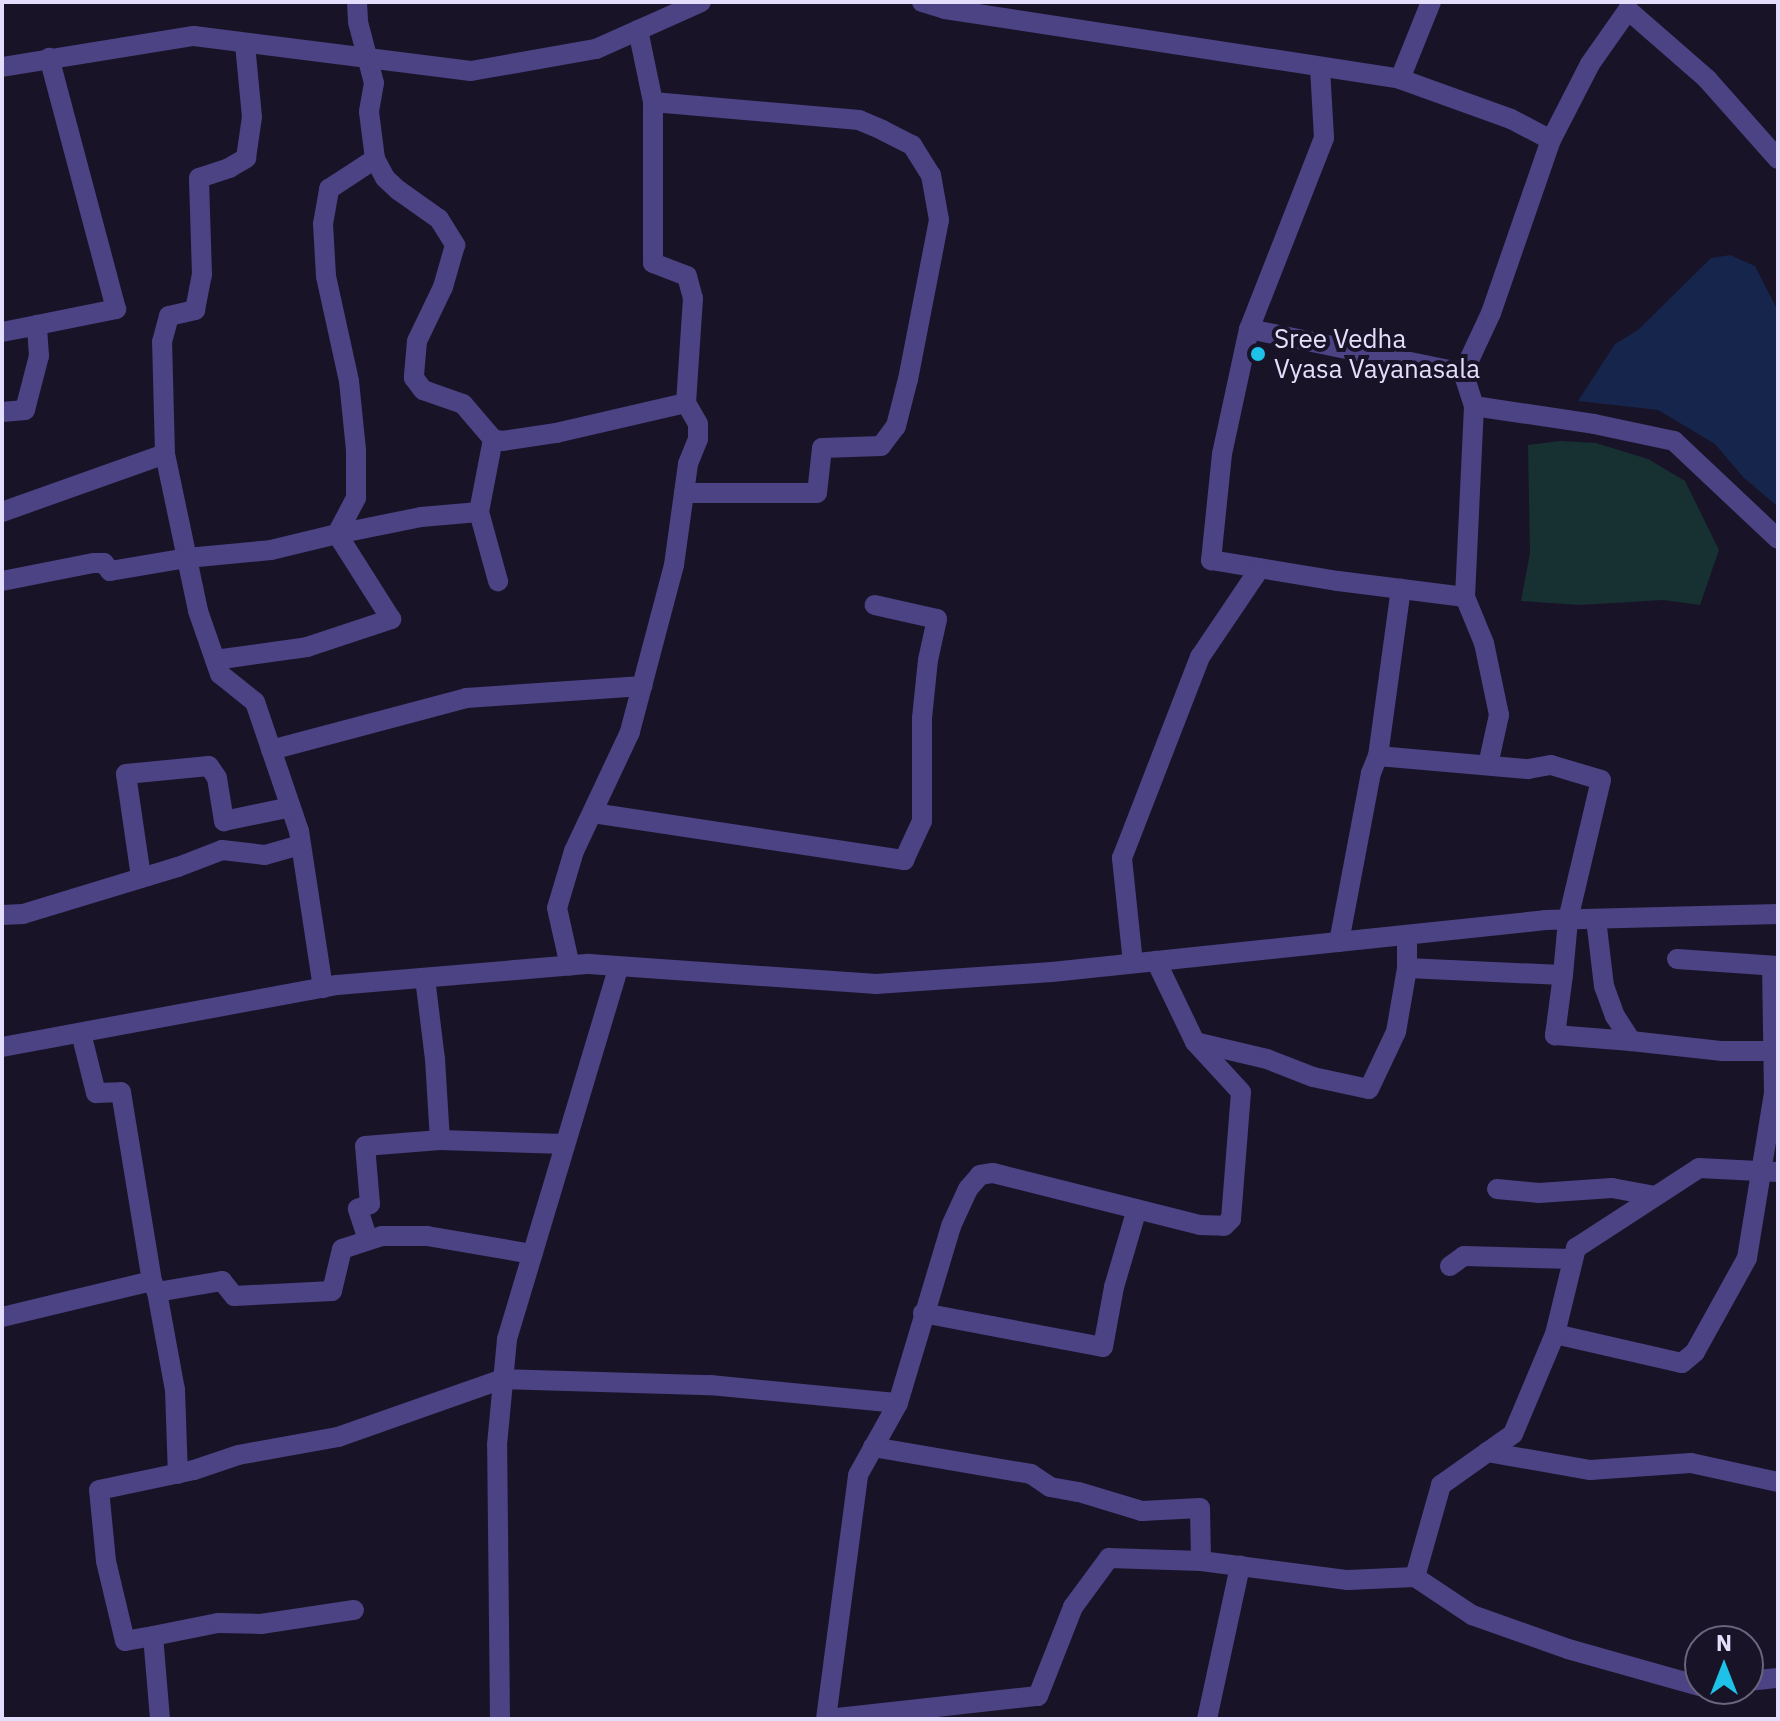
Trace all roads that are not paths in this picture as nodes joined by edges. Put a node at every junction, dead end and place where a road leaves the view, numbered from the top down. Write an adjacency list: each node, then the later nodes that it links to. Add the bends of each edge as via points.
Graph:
1 (357, 2): 8 (street)
2 (701, 2): 5 (street)
3 (922, 2): 10 (street)
4 (1431, 2): 11 (street)
5 (638, 30): 8 (street, via 596,49 471,71); 12 (street)
6 (245, 44): 7 (street, via 194,36); 8 (street); 24 (street, via 252,117 246,158 199,178 202,275 195,310 169,316 162,342)
7 (49, 58): 9 (street); 16 (street, via 116,309)
8 (367, 58): 14 (street, via 374,83 369,112)
9 (2, 67)
10 (1320, 68): 11 (street); 17 (street, via 1324,138)
11 (1400, 79): 13 (street, via 1511,119)
12 (653, 102): 20 (street, via 653,263 687,276 693,298); 25 (street, via 859,120 912,145 931,175 939,220 896,426 881,446 822,448 817,493)
13 (1551, 140): 15 (street, via 1590,64 1628,10 1707,79); 19 (street, via 1491,313)
14 (375, 159): 23 (street, via 385,178 439,219 455,245 443,287 417,341 414,378 423,390 463,404); 28 (street, via 329,189 323,224 326,276 349,381 356,450 356,498)
15 (1778, 159)
16 (37, 325): 18 (street); 22 (street, via 39,356 25,410)
17 (1249, 329): 19 (street); 31 (street, via 1222,454 1211,560)
18 (2, 332)
19 (1463, 373): 21 (street)
20 (686, 403): 23 (street, via 556,433); 25 (street, via 698,424 698,439)
21 (1474, 406): 29 (street, via 1674,441); 35 (street)
22 (2, 412)
23 (493, 439): 27 (street)
24 (165, 454): 26 (street); 30 (street)
25 (684, 493): 38 (street, via 674,565)
26 (2, 512)
27 (479, 512): 28 (street); 33 (street)
28 (337, 534): 30 (street, via 271,550); 37 (street, via 391,619 307,647)
29 (1778, 539)
30 (187, 558): 32 (street, via 110,571 104,563 93,563); 37 (street)
31 (1260, 568): 34 (street); 54 (street, via 1200,657 1122,858)
32 (2, 581)
33 (498, 581)
34 (1401, 589): 35 (street); 40 (street)
35 (1465, 597): 41 (street, via 1484,643 1499,715)
36 (875, 605): 43 (street, via 937,619 922,718 922,821 904,860)
37 (215, 660): 39 (street, via 220,674 255,702)
38 (643, 686): 39 (street, via 466,698); 43 (street, via 630,732)
39 (271, 750): 42 (street)
40 (1378, 756): 41 (street); 51 (street)
41 (1488, 765): 49 (street, via 1551,765 1601,780)
42 (291, 807): 44 (street); 45 (street, via 224,821 217,778 209,766 126,774)
43 (593, 813): 55 (street, via 574,851 557,908)
44 (301, 845): 45 (street, via 265,855 222,850); 61 (street)
45 (141, 877): 47 (street, via 23,914)
46 (1778, 914): 48 (street)
47 (2, 915)
48 (1596, 919): 49 (street); 63 (street, via 1604,986)
49 (1568, 920): 50 (street); 59 (street)
50 (1407, 935): 51 (street); 58 (street)
51 (1339, 942): 53 (street)
52 (1677, 959): 57 (street)
53 (1156, 961): 54 (street); 64 (street)
54 (1133, 963): 56 (street, via 876,984)
55 (570, 966): 56 (street); 60 (street)
56 (619, 966): 68 (street)
57 (1775, 966): 66 (street)
58 (1407, 968): 59 (street); 64 (street, via 1396,1032 1369,1089)
59 (1563, 975): 63 (street, via 1555,1035)
60 (425, 978): 61 (street); 67 (street)
61 (323, 988): 62 (street)
62 (81, 1033): 65 (street); 77 (street, via 96,1093 121,1092)
63 (1631, 1041): 66 (street)
64 (1195, 1042): 72 (street, via 1241,1092 1231,1219 1224,1226 1200,1225)
65 (2, 1047)
66 (1776, 1051): 69 (street)
67 (440, 1140): 68 (street); 73 (street, via 365,1146 370,1204 358,1209)
68 (565, 1144): 74 (street)
69 (1770, 1172): 71 (street, via 1699,1168); 80 (street, via 1747,1258 1695,1352 1682,1363)
70 (1497, 1189): 71 (street, via 1539,1193 1612,1188)
71 (1655, 1196): 75 (street, via 1576,1248)
72 (1137, 1209): 78 (street, via 1015,1177 980,1175 951,1226); 78 (street, via 1103,1347)
73 (368, 1240): 74 (street, via 427,1236); 77 (street, via 342,1249 332,1291 234,1296 222,1281)
74 (532, 1254): 81 (street, via 507,1339)
75 (1573, 1259): 76 (street, via 1464,1256); 80 (street)
76 (1450, 1266)
77 (155, 1286): 79 (street); 85 (street, via 175,1390)
78 (923, 1313): 82 (street)
79 (2, 1317)
80 (1555, 1334): 84 (street, via 1513,1434)
81 (503, 1379): 82 (street, via 710,1385); 85 (street, via 338,1437 238,1455); 95 (street, via 497,1445)
82 (898, 1403): 83 (street)
83 (873, 1447): 87 (street, via 1031,1474 1050,1487 1142,1511 1200,1508); 96 (street, via 858,1475)
84 (1487, 1452): 86 (street, via 1590,1470 1691,1463); 89 (street, via 1441,1485)
85 (178, 1474): 91 (street, via 99,1490 106,1561 125,1641)
86 (1778, 1482)
87 (1201, 1561): 88 (street); 93 (street, via 1109,1558 1073,1607 1038,1696)
88 (1240, 1566): 89 (street, via 1348,1580); 98 (street)
89 (1415, 1577): 92 (street, via 1472,1615)
90 (354, 1610): 91 (street, via 261,1624 218,1623)
91 (153, 1636): 94 (street)
92 (1684, 1682)
93 (902, 1712): 96 (street); 97 (street)
94 (160, 1719)
95 (500, 1719)
96 (827, 1719)
97 (951, 1719)
98 (1207, 1719)

